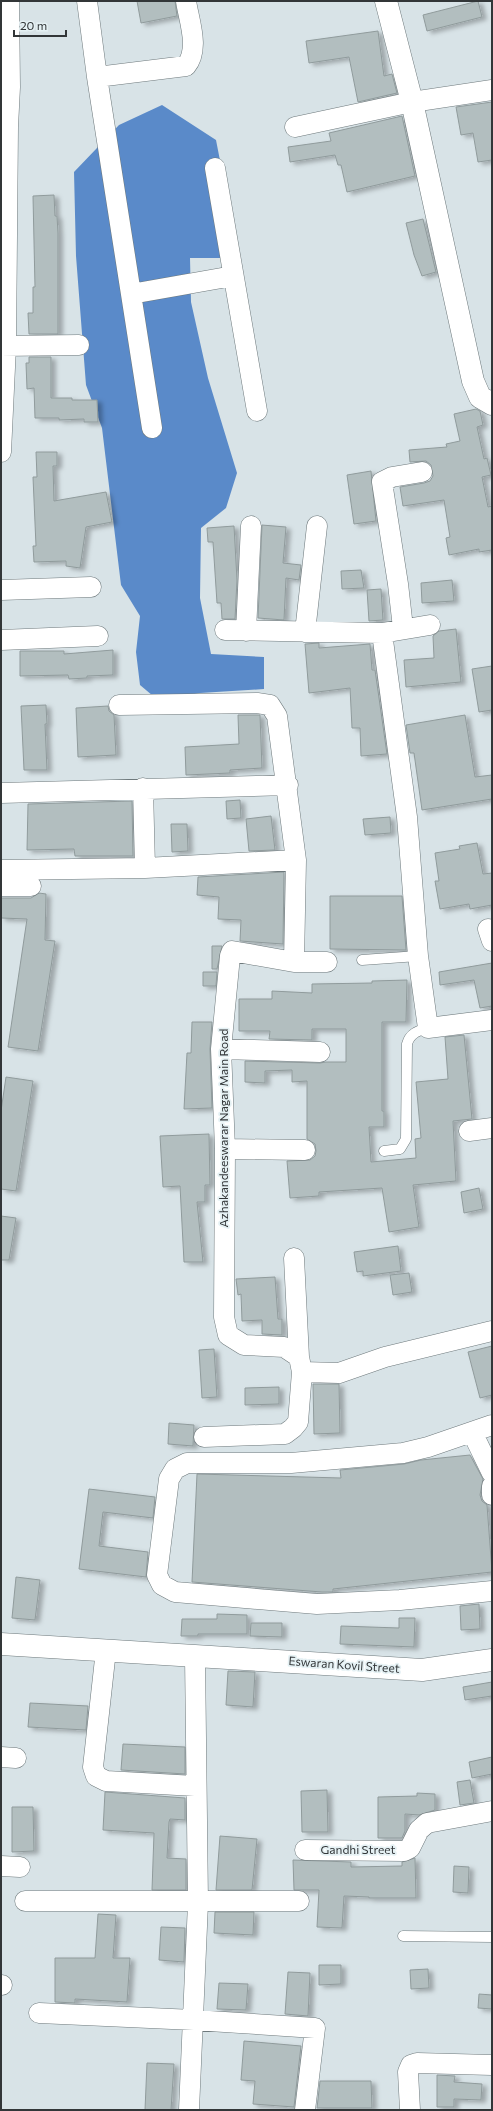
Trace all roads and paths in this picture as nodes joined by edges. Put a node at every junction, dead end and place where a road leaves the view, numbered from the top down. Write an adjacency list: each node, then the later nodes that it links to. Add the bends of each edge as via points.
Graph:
1 (9, 1): 6 (street)
2 (87, 1): 5 (street)
3 (186, 1): 5 (street, via 193,47 186,66)
4 (386, 1): 8 (street)
5 (97, 77): 14 (street)
6 (6, 87): 9 (street)
7 (492, 90): 8 (street)
8 (412, 102): 10 (street); 17 (street, via 473,381 480,397)
9 (4, 127): 12 (street)
10 (295, 127)
11 (215, 168): 13 (street)
12 (4, 207): 16 (street)
13 (233, 276): 14 (street); 18 (street)
14 (131, 294): 19 (street)
15 (79, 345): 16 (street)
16 (3, 346): 20 (street)
17 (492, 404)
18 (256, 411)
19 (152, 428)
20 (1, 442)
21 (422, 472): 27 (street, via 392,477 382,482)
22 (250, 526): 29 (street)
23 (318, 526): 30 (street)
24 (91, 587): 25 (street)
25 (1, 590)
26 (430, 625): 27 (street)
27 (403, 628): 31 (street)
28 (226, 630): 29 (street)
29 (246, 631): 30 (street)
30 (305, 632): 31 (street)
31 (382, 634): 43 (street, via 407,817)
32 (98, 636): 33 (street)
33 (1, 640)
34 (119, 706): 35 (street, via 256,703 270,705 277,716)
35 (288, 785): 36 (street); 38 (street)
36 (143, 788): 37 (street); 39 (street)
37 (1, 793)
38 (296, 860): 39 (street); 45 (street)
39 (145, 868): 40 (street)
40 (1, 870)
41 (1, 886): 42 (street)
42 (31, 886)
43 (418, 956): 44 (lane); 48 (street)
44 (362, 960)
45 (294, 962): 46 (street); 49 (street, Azhakandeeswarar Nagar Main Road, via 232,951)
46 (327, 962)
47 (492, 1020): 48 (street)
48 (428, 1028): 55 (lane, via 415,1032 408,1038 404,1145 400,1149)
49 (221, 1049): 50 (street); 53 (street, Azhakandeeswarar Nagar Main Road)
50 (320, 1052)
51 (492, 1128): 52 (street)
52 (469, 1131)
53 (225, 1148): 54 (street); 58 (street, Azhakandeeswarar Nagar Main Road, via 224,1317 228,1335 244,1345 284,1347)
54 (305, 1150)
55 (384, 1151)
56 (294, 1258): 58 (street)
57 (492, 1331): 58 (street, Azhakandeeswarar Nagar Main Road, via 385,1357 339,1373)
58 (300, 1365): 61 (street, via 298,1422 294,1428 285,1434)
59 (492, 1425): 60 (street)
60 (472, 1432): 62 (street); 65 (street, via 403,1453 291,1463 187,1463 175,1469 169,1479 158,1575 162,1585 175,1592 317,1604 400,1600)
61 (204, 1437)
62 (492, 1473)
63 (492, 1486): 64 (street)
64 (492, 1495)
65 (492, 1591)
66 (1, 1644): 67 (street, Eswaran Kovil Street)
67 (106, 1650): 68 (street, Eswaran Kovil Street); 70 (street, via 93,1768 96,1776 106,1780)
68 (196, 1656): 69 (street, Eswaran Kovil Street, via 422,1670); 70 (street)
69 (492, 1660)
70 (196, 1786): 75 (street)
71 (492, 1811): 72 (street, Gandhi Street, via 427,1823 419,1830 410,1848 404,1851)
72 (305, 1850)
73 (25, 1901): 75 (street)
74 (299, 1901): 75 (street)
75 (198, 1903): 79 (street)
76 (403, 1936): 77 (lane)
77 (492, 1937)
78 (39, 2013): 79 (street)
79 (194, 2020): 81 (street); 82 (street, via 315,2028)
80 (492, 2065): 83 (street, via 411,2065 408,2072)
81 (189, 2110)
82 (305, 2110)
83 (410, 2110)

